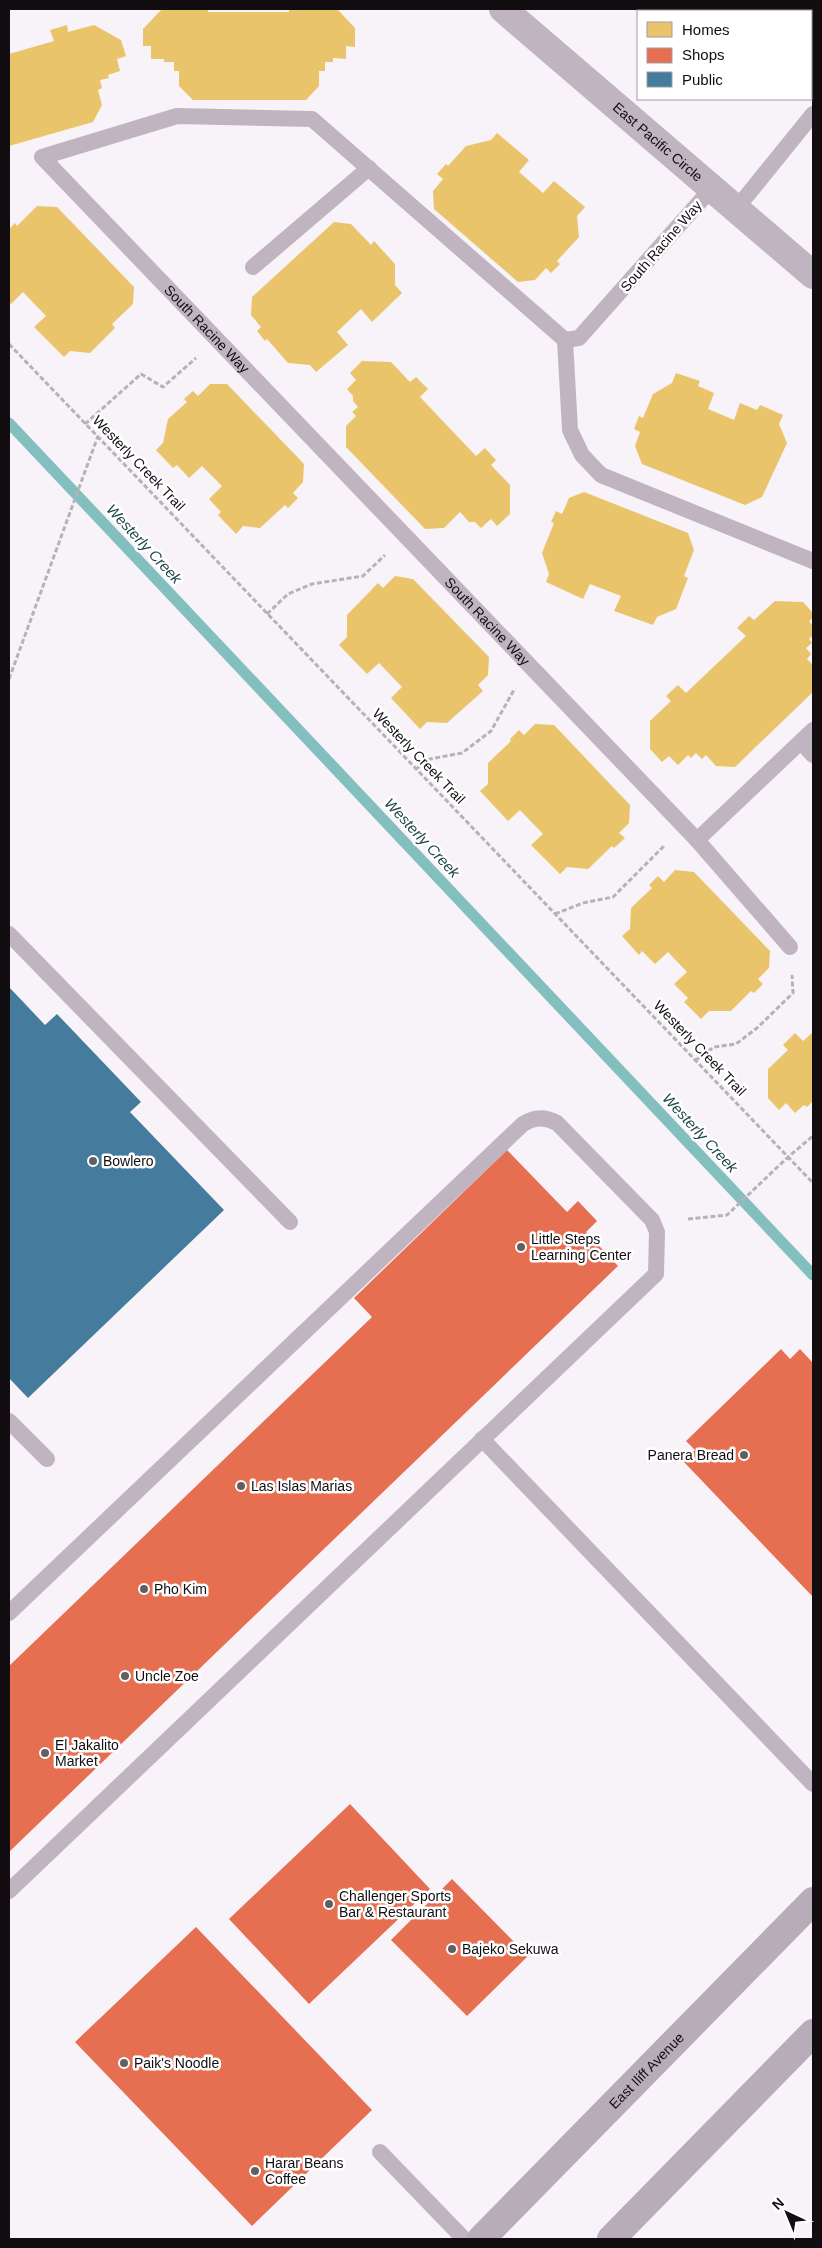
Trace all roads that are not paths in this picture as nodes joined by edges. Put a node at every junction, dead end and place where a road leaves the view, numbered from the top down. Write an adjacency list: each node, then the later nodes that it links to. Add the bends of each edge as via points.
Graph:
1 (503, 9): 4 (street, East Pacific Circle)
2 (813, 114): 5 (lane)
3 (369, 168): 6 (lane); 8 (lane, South Racine Way); 13 (lane, South Racine Way, via 312,119 177,116 42,157)
4 (712, 188): 5 (street, East Pacific Circle); 8 (lane, South Racine Way, via 579,338)
5 (736, 209): 7 (street, East Pacific Circle)
6 (253, 267)
7 (813, 275)
8 (565, 340): 9 (lane, via 570,430 582,455 601,474)
9 (813, 561)
10 (813, 730): 11 (lane)
11 (801, 742): 12 (lane); 13 (lane)
12 (813, 755)
13 (697, 840): 15 (lane, South Racine Way)
14 (9, 934): 16 (lane)
15 (790, 947)
16 (290, 1222)
17 (9, 1421): 19 (lane)
18 (482, 1439): 20 (lane, via 656,1274 657,1232 652,1220 550,1119 538,1118 522,1124); 21 (lane); 22 (lane)
19 (47, 1459)
20 (9, 1613)
21 (813, 1784)
22 (9, 1891)
23 (813, 1901): 27 (main road, East Iliff Avenue)
24 (813, 2033): 28 (main road)
25 (380, 2152): 26 (lane)
26 (464, 2239)
27 (481, 2239)
28 (611, 2239)

